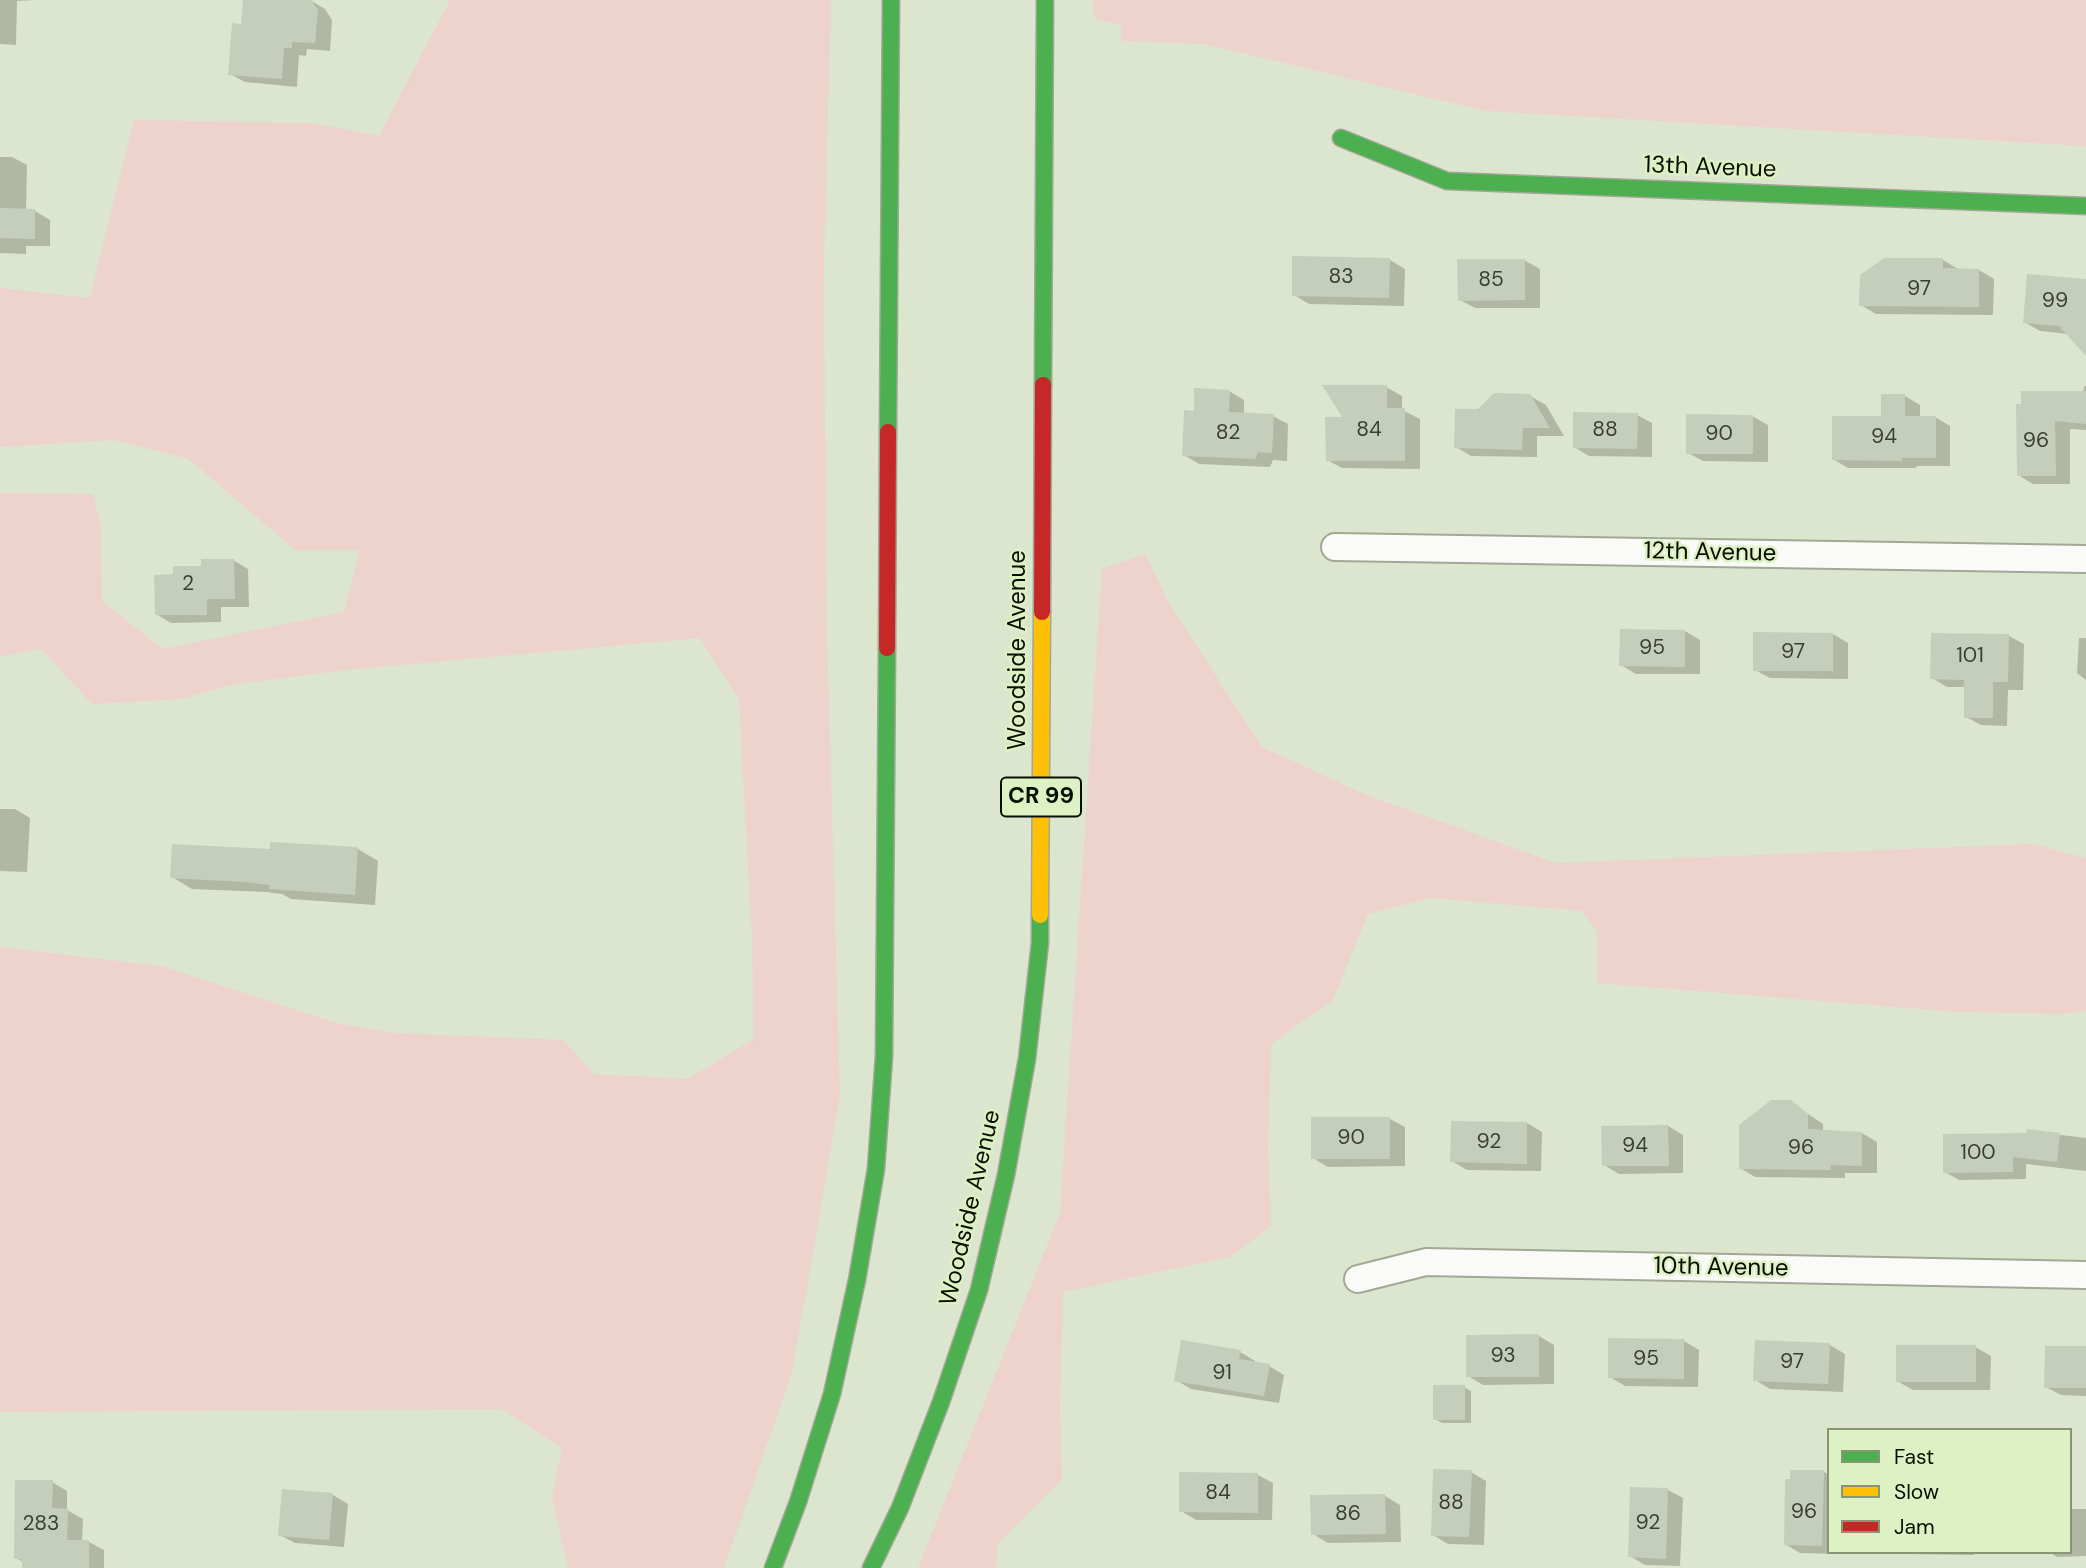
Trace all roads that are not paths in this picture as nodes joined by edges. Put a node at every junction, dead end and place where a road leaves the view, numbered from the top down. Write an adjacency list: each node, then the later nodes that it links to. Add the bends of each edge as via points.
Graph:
1 (891, 0): 9 (main road, via 884,1056 876,1169 832,1394)
2 (1045, 0): 10 (main road, Woodside Avenue / CR 99, via 1040,943 1027,1059 979,1290 937,1414)
3 (1341, 138): 4 (main road, 13th Avenue, via 1447,181)
4 (2086, 206)
5 (1335, 547): 6 (street, 12th Avenue)
6 (2086, 559)
7 (2086, 1275): 8 (street, 10th Avenue, via 1426,1262)
8 (1358, 1279)
9 (773, 1568)
10 (871, 1568)

